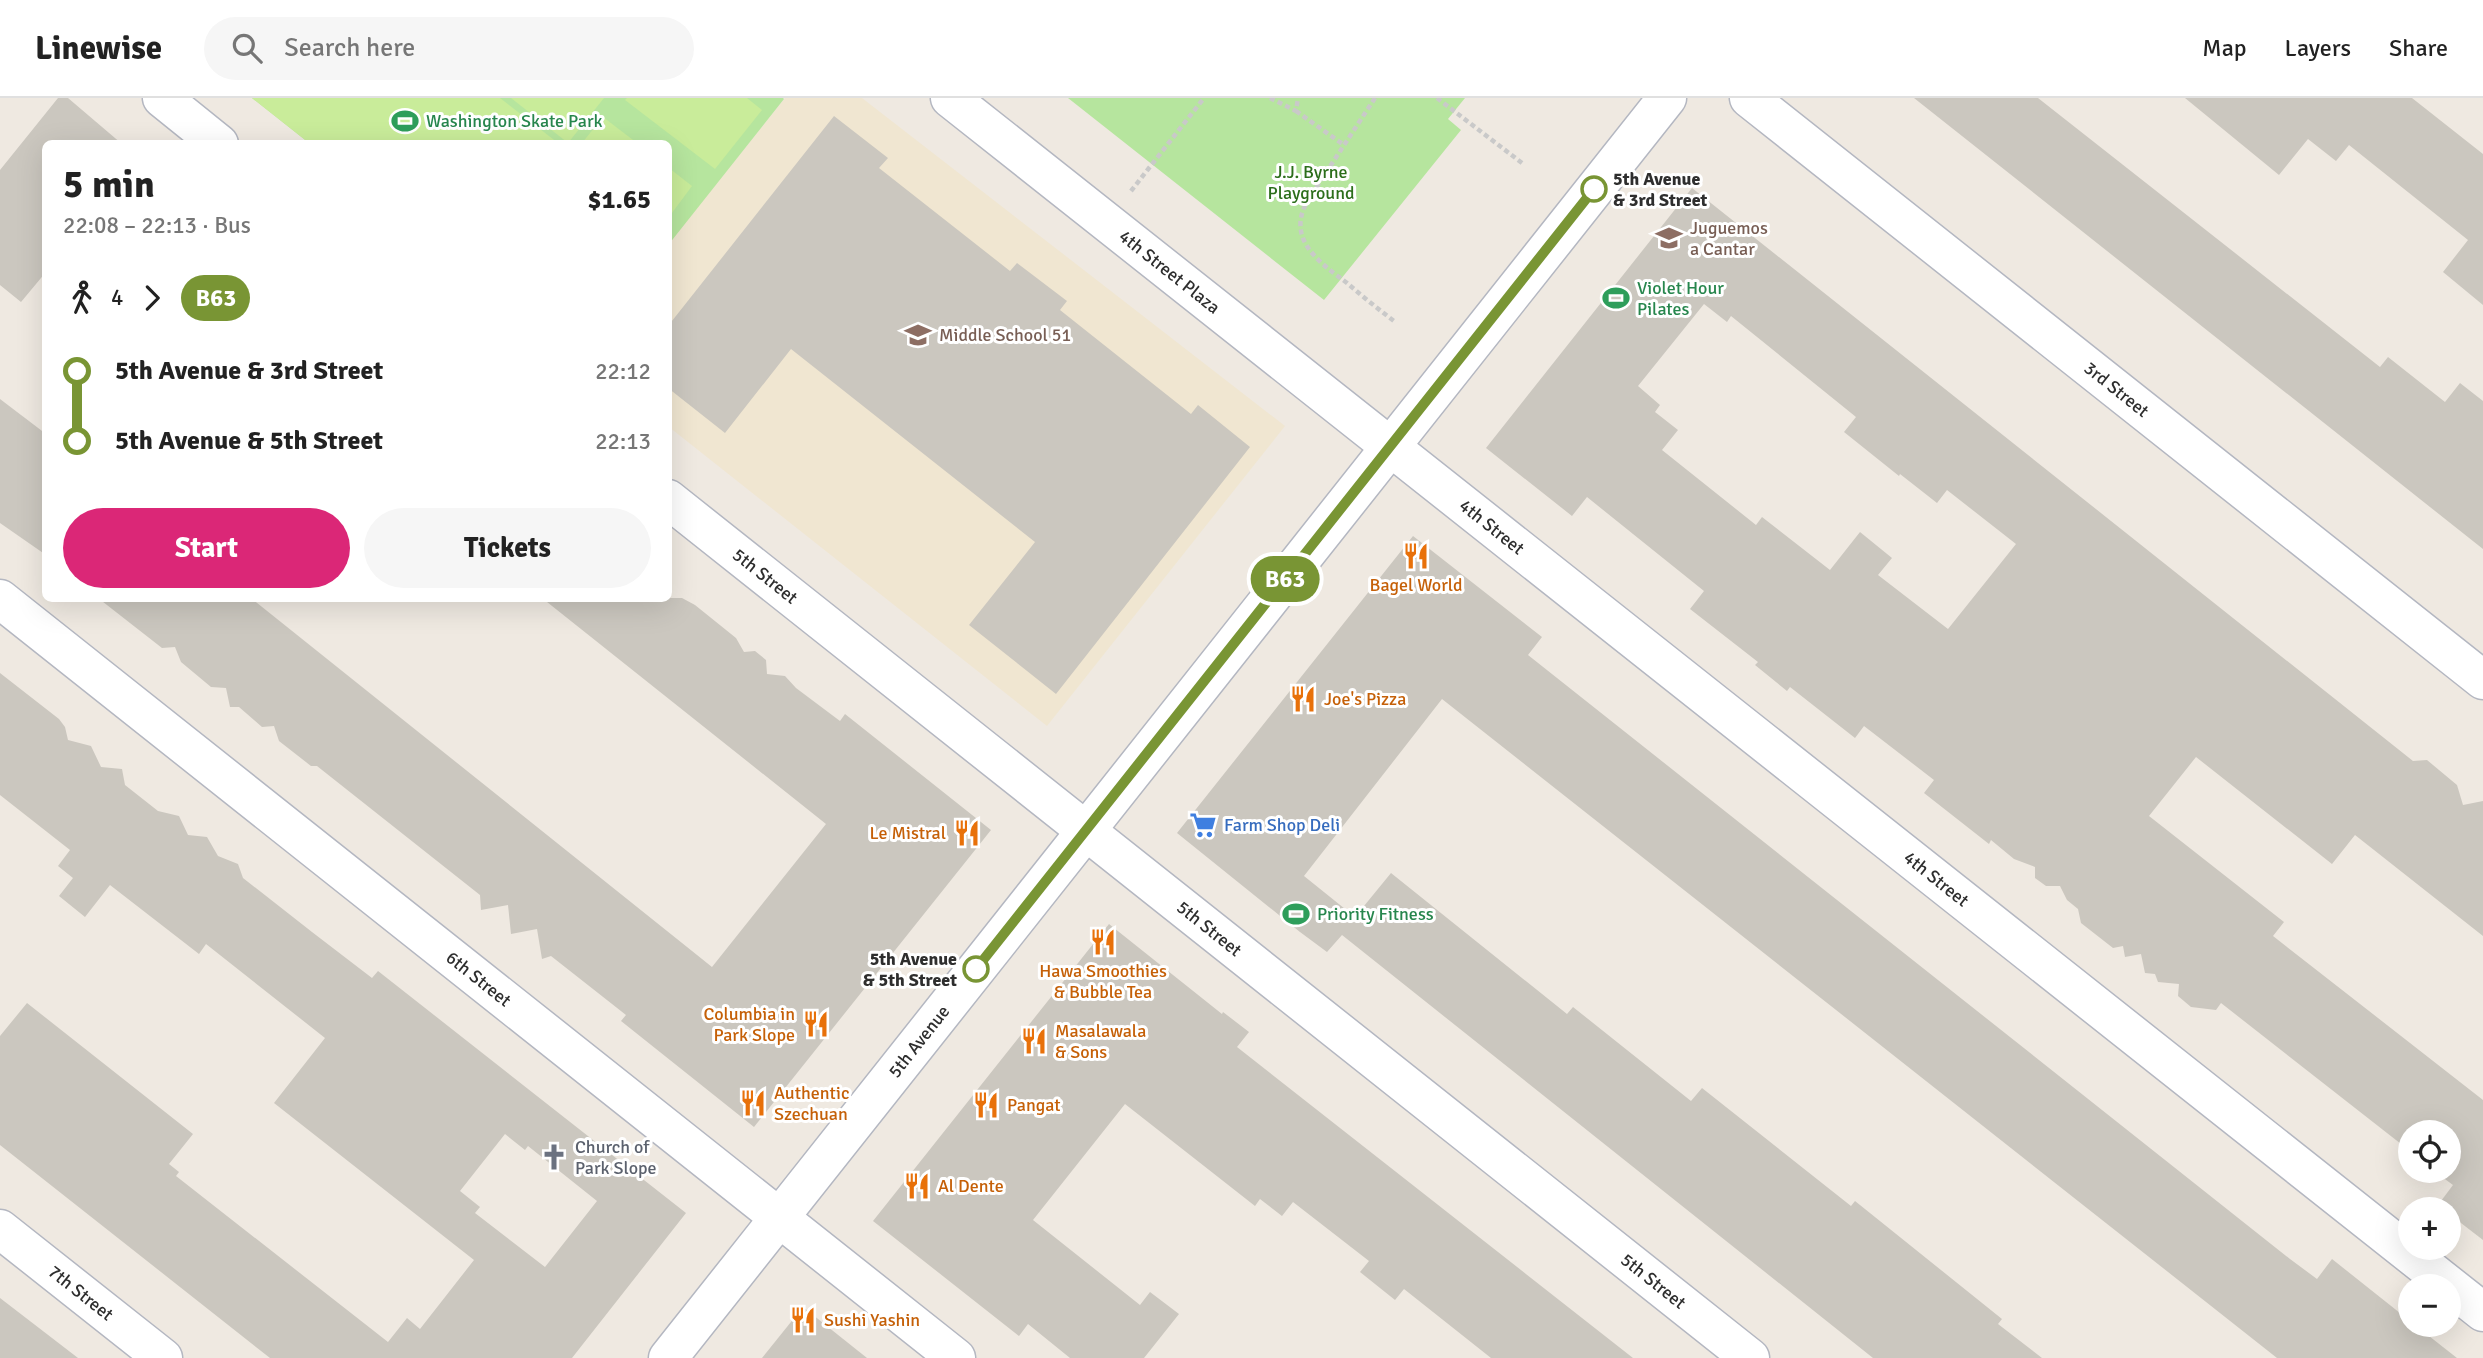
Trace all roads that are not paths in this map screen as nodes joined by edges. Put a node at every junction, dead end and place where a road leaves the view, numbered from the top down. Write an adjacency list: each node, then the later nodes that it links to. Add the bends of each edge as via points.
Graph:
1 (162, 98): 5 (street)
2 (950, 98): 6 (street, 4th Street Plaza)
3 (1667, 98): 6 (street, 5th Avenue)
4 (1749, 98): 9 (street, 3rd Street)
5 (214, 140)
6 (1390, 447): 10 (street, 5th Avenue); 13 (street, 4th Street)
7 (672, 502): 10 (street, 5th Street)
8 (0, 599): 11 (street, 6th Street)
9 (2483, 680)
10 (1086, 831): 11 (street, 5th Avenue); 17 (street, 5th Street)
11 (779, 1217): 15 (street, 5th Avenue); 16 (street, 6th Street)
12 (0, 1229): 14 (street, 7th Street)
13 (2483, 1312)
14 (163, 1358)
15 (667, 1358)
16 (956, 1358)
17 (1750, 1358)

